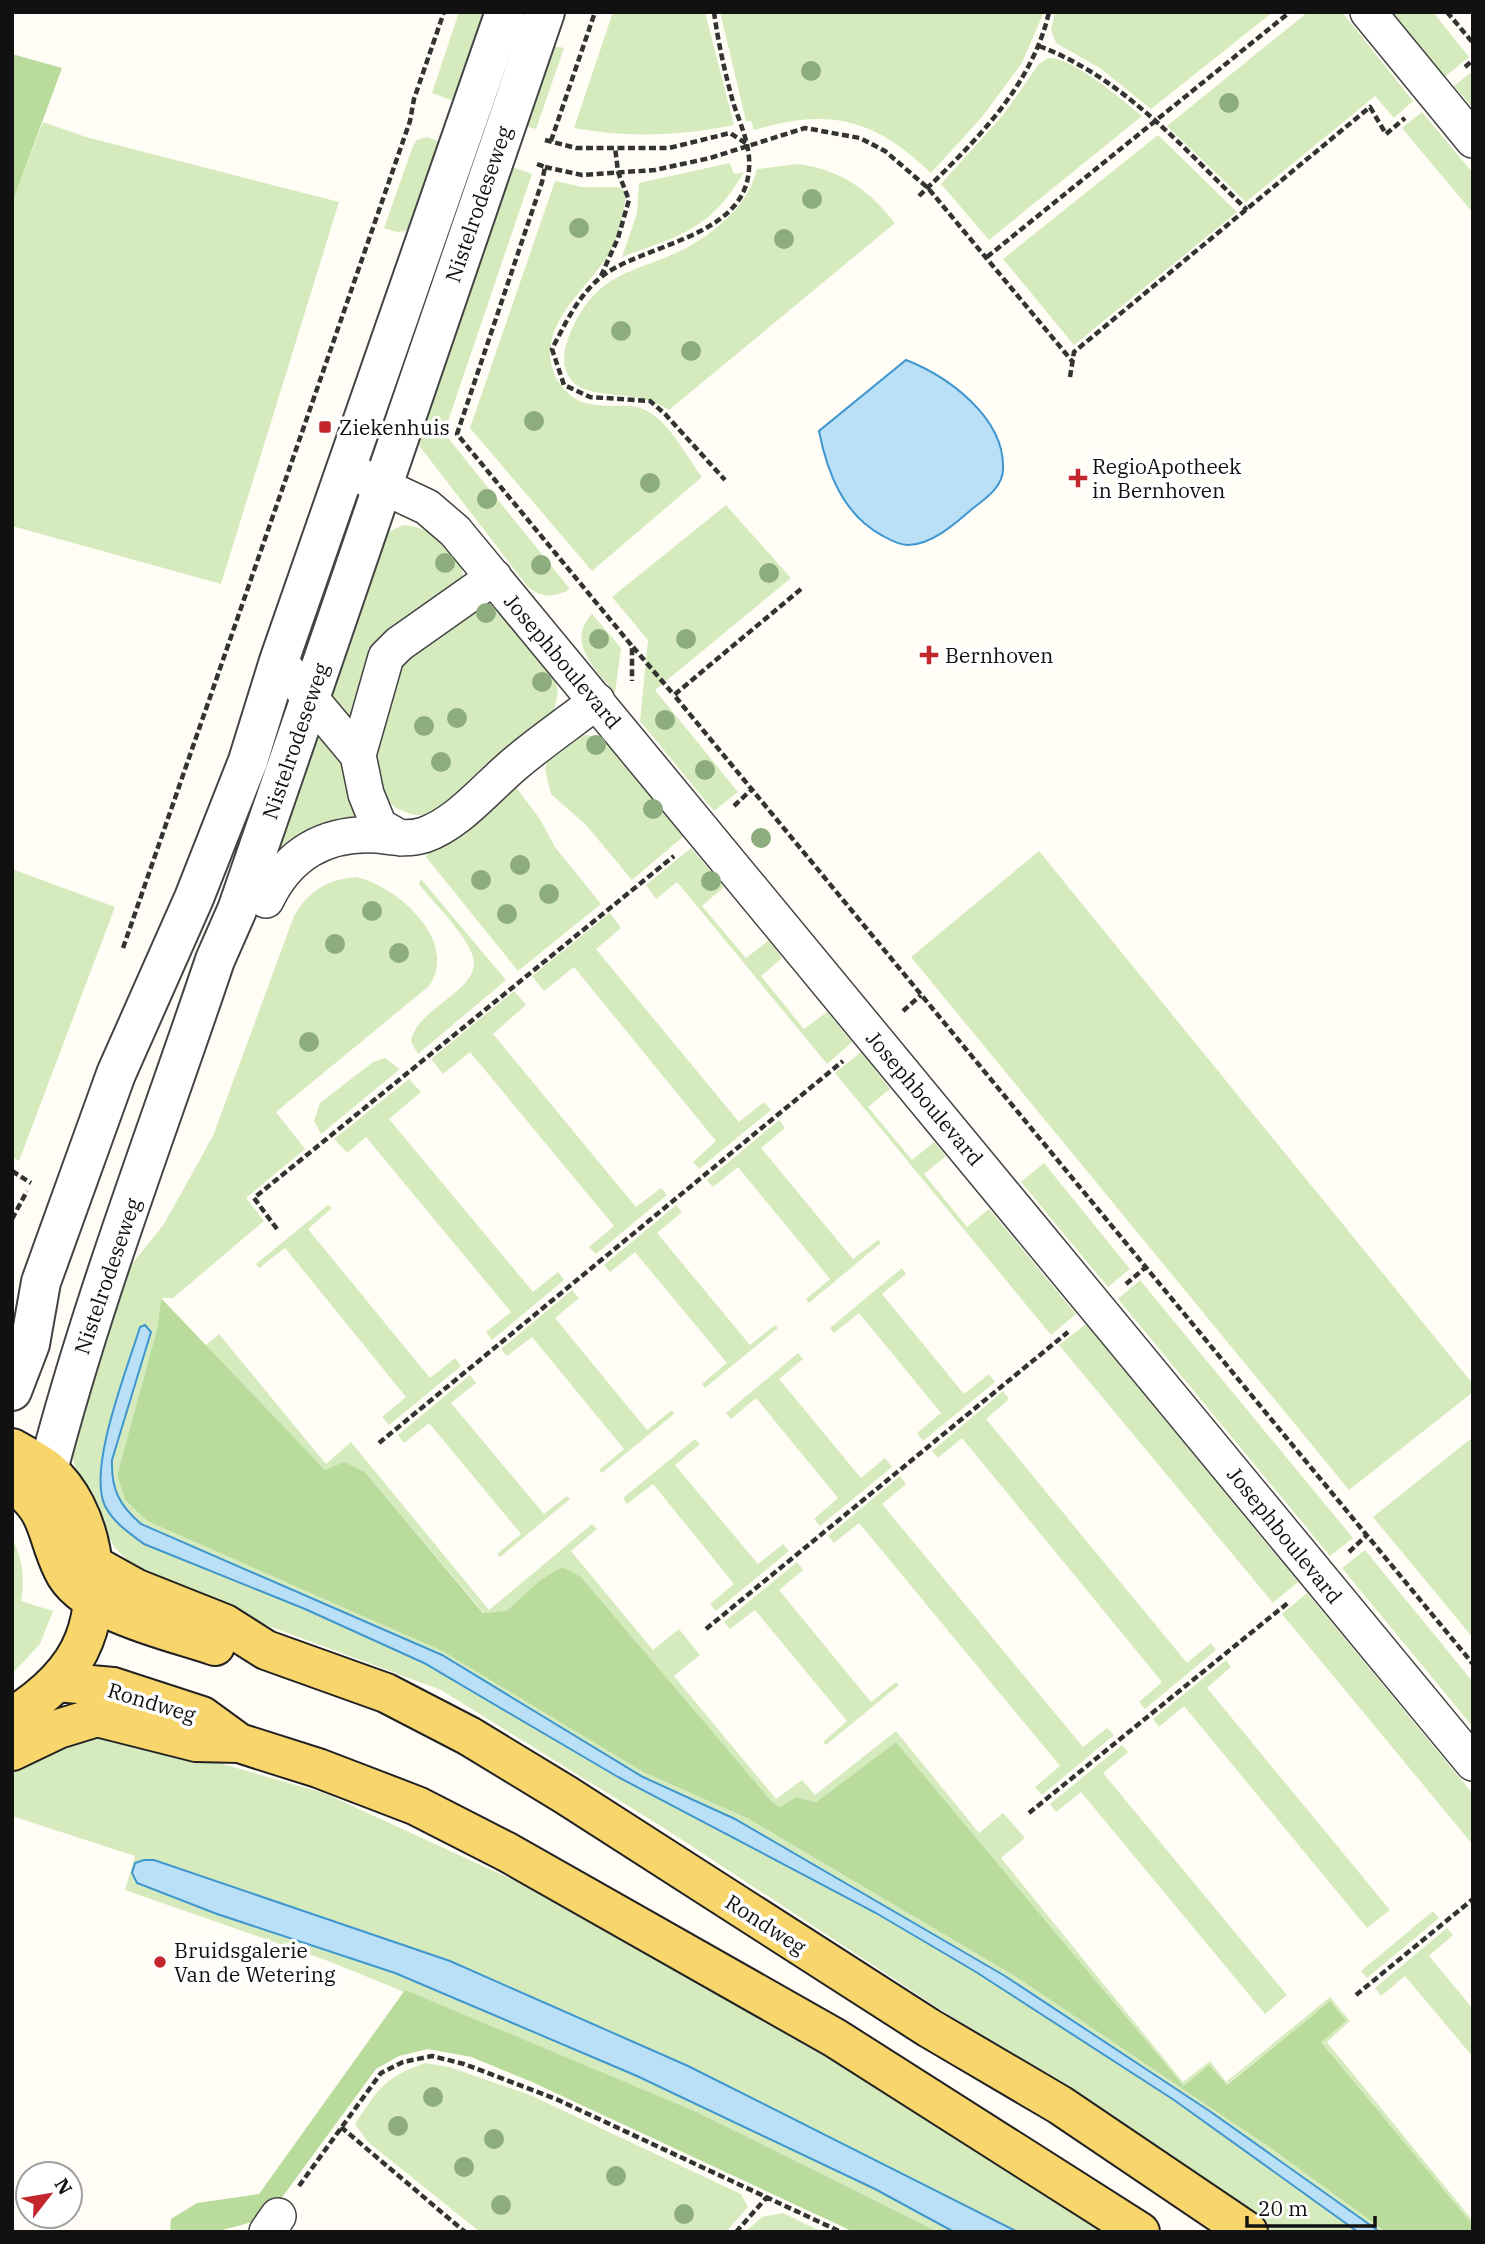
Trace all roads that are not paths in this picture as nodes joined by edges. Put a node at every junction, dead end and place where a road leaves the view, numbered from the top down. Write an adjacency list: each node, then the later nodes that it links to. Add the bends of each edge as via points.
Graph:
1 (505, 12): 4 (street, Nistelrodeseweg)
2 (545, 12): 4 (street, Nistelrodeseweg)
3 (1368, 12): 5 (street)
4 (484, 134): 6 (street, Nistelrodeseweg); 7 (street, Nistelrodeseweg)
5 (1473, 140)
6 (346, 469): 7 (street, Josephboulevard); 9 (street, Nistelrodeseweg)
7 (382, 484): 8 (street, Josephboulevard, via 427,507 455,531); 10 (street, Nistelrodeseweg)
8 (494, 577): 11 (street, Josephboulevard); 12 (street, via 386,657)
9 (279, 661): 10 (street); 15 (street, Nistelrodeseweg, via 248,761 116,1074)
10 (309, 697): 12 (street); 19 (street, Nistelrodeseweg, via 78,1358)
11 (597, 701): 13 (street, via 516,762 442,827 422,836); 26 (street, Josephboulevard)
12 (358, 755): 13 (street, via 379,826)
13 (400, 838): 14 (street, via 359,835 320,842 277,877)
14 (266, 900)
15 (41, 1282): 16 (street, Nistelrodeseweg); 17 (street, Nistelrodeseweg, via 30,1344)
16 (12, 1324)
17 (12, 1391)
18 (12, 1448): 19 (main road)
19 (48, 1471): 21 (main road, via 77,1509)
20 (12, 1482): 21 (main road, Rondweg, via 45,1518 70,1582)
21 (92, 1582): 22 (main road, via 84,1641); 28 (main road, Rondweg, via 137,1589 225,1624 266,1650 386,1693 516,1763 929,2028 1060,2105)
22 (57, 1682): 23 (main road); 24 (main road, Rondweg, via 113,1687 202,1716)
23 (12, 1717)
24 (239, 1743): 25 (main road, Rondweg, via 196,1742 97,1717); 27 (main road, Rondweg, via 362,1783 464,1828 835,2038)
25 (12, 1751)
26 (1473, 1763)
27 (1140, 2232)
28 (1248, 2232)

